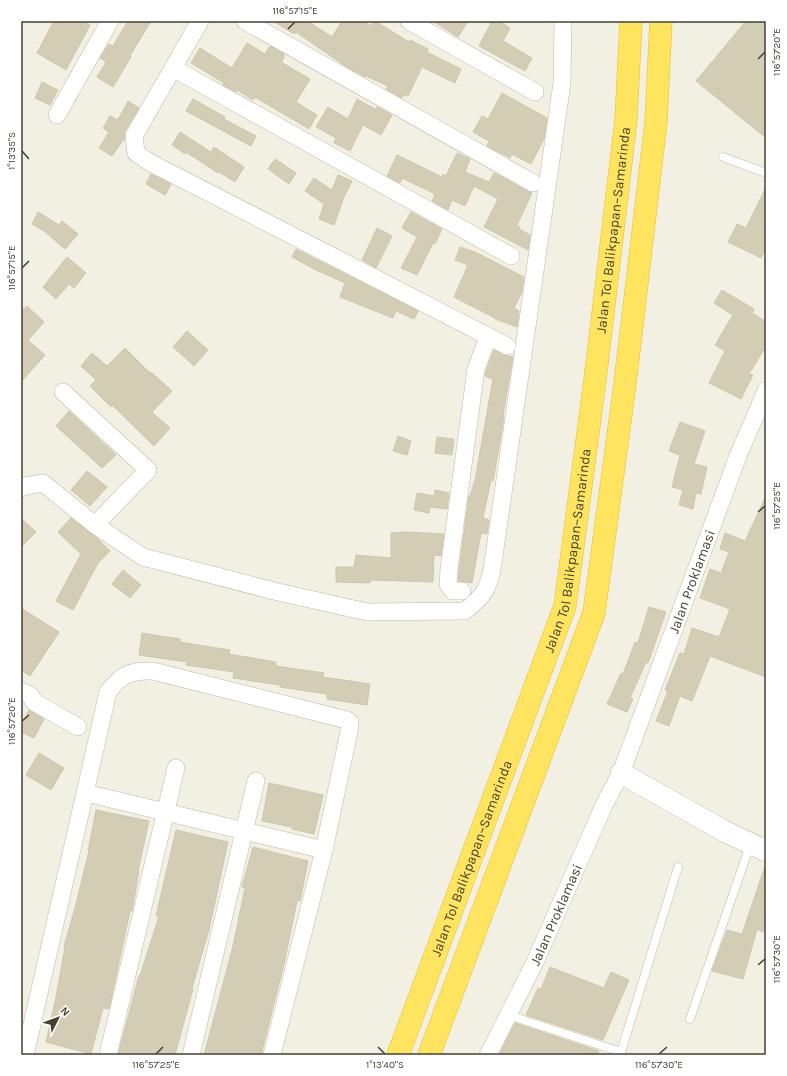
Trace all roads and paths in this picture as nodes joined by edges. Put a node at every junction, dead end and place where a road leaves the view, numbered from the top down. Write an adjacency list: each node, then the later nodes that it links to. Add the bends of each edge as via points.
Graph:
1 (200, 21): 8 (street)
2 (245, 21): 13 (street)
3 (409, 21): 9 (street)
4 (563, 21): 20 (street, via 560,90 492,570 482,597 465,612 367,612 143,557)
5 (631, 21): 40 (highway, Jalan Tol Balikpapan–Samarinda, via 626,120 565,606)
6 (661, 21): 41 (highway, Jalan Tol Balikpapan–Samarinda, via 656,122 625,384 594,613)
7 (108, 22): 10 (street)
8 (173, 68): 14 (street); 15 (street, via 134,136 136,153)
9 (535, 92)
10 (57, 115)
11 (723, 157): 12 (lane)
12 (766, 173)
13 (533, 183)
14 (511, 256)
15 (488, 337): 16 (street); 21 (street, via 476,369 449,569 448,584 453,590)
16 (507, 346)
17 (766, 391): 25 (street, Jalan Proklamasi, via 738,456)
18 (63, 392): 20 (street, via 148,470)
19 (21, 488): 20 (street, via 43,483)
20 (95, 525)
21 (462, 591)
22 (21, 691): 23 (street, via 30,695 34,702)
23 (78, 727)
24 (176, 768): 28 (street)
25 (621, 773): 30 (street, via 724,831); 33 (street, Jalan Proklamasi, via 604,805 535,962)
26 (256, 781): 29 (street)
27 (86, 792): 28 (street); 31 (street, via 108,692 126,674 139,670 153,671 350,722); 36 (street)
28 (166, 812): 29 (street); 37 (street)
29 (244, 831): 31 (street); 38 (street)
30 (758, 847): 34 (lane)
31 (324, 850): 39 (street)
32 (678, 867): 35 (lane)
33 (508, 1015): 35 (lane); 42 (street, Jalan Proklamasi)
34 (690, 1019)
35 (622, 1053)
36 (25, 1055)
37 (108, 1055)
38 (191, 1055)
39 (272, 1055)
40 (398, 1055)
41 (430, 1055)
42 (488, 1055)

